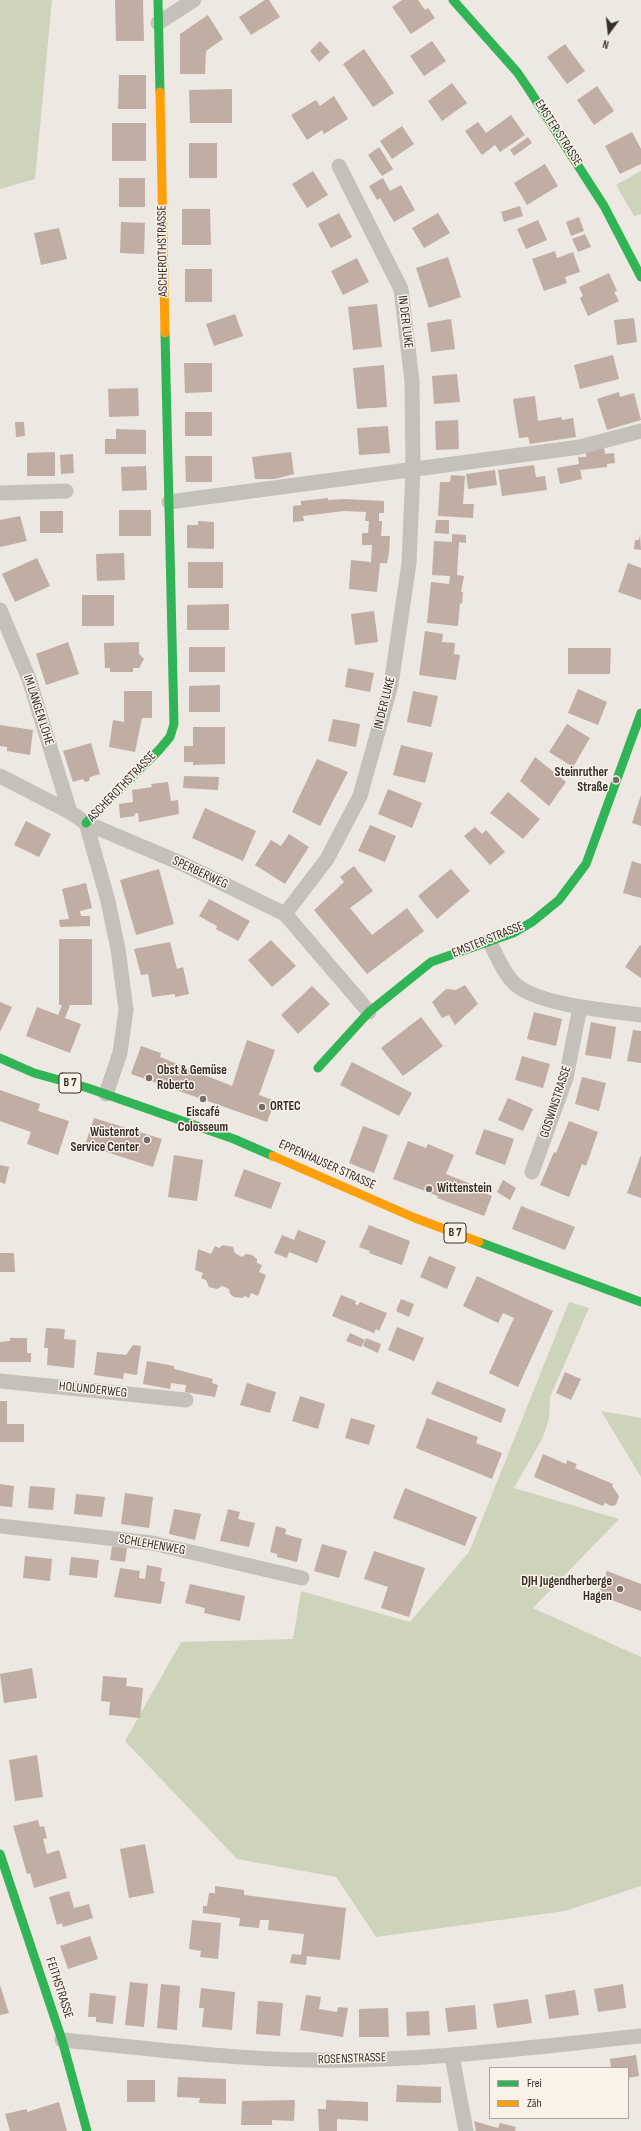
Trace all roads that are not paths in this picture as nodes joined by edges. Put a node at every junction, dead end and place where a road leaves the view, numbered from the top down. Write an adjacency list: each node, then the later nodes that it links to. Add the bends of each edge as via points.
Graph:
1 (158, 0): 4 (street, ASCHEROTHSTRASSE)
2 (194, 0): 4 (street)
3 (455, 1): 6 (street, EMSTER STRASSE, via 528,88 604,206)
4 (158, 23): 11 (street, ASCHEROTHSTRASSE)
5 (339, 166): 8 (street, IN DER LUKE, via 401,289 412,381)
6 (641, 277)
7 (641, 431): 8 (street, via 580,447)
8 (413, 469): 11 (street); 17 (street, IN DER LUKE, via 409,563 391,685 360,796 327,859)
9 (66, 491): 10 (street)
10 (0, 492)
11 (168, 502): 16 (street, ASCHEROTHSTRASSE, via 174,724 170,737 159,750)
12 (0, 610): 15 (street, IM LANGEN LOHE, via 29,680)
13 (640, 720): 18 (street, EMSTER STRASSE, via 586,864 559,900 532,922 513,933)
14 (0, 776): 15 (street, SPERBERWEG)
15 (70, 812): 16 (street, SPERBERWEG)
16 (86, 823): 17 (street, SPERBERWEG, via 183,864); 24 (street, ASCHEROTHSTRASSE, via 111,915 126,1010 120,1053)
17 (285, 914): 20 (street, SPERBERWEG)
18 (489, 941): 19 (street, via 512,982 532,995); 20 (street, EMSTER STRASSE, via 431,962)
19 (580, 1007): 21 (street); 25 (street, GOSWINSTRASSE, via 566,1078)
20 (369, 1012): 23 (street, EMSTER STRASSE)
21 (641, 1015)
22 (0, 1058): 24 (street, EPPENHAUSER STRASSE / B 7, via 34,1073)
23 (318, 1068)
24 (106, 1094): 26 (street, EPPENHAUSER STRASSE / B 7, via 241,1142 415,1218)
25 (532, 1172)
26 (641, 1302)
27 (0, 1381): 28 (street, HOLUNDERWEG)
28 (186, 1400)
29 (0, 1526): 30 (street, SCHLEHENWEG, via 152,1542)
30 (302, 1578)
31 (0, 1854): 33 (street, FEITHSTRASSE)
32 (641, 2036): 34 (street, ROSENSTRASSE)
33 (62, 2040): 34 (street, ROSENSTRASSE, via 241,2058 314,2060); 35 (street, FEITHSTRASSE)
34 (452, 2056): 36 (street)
35 (87, 2131)
36 (466, 2131)

